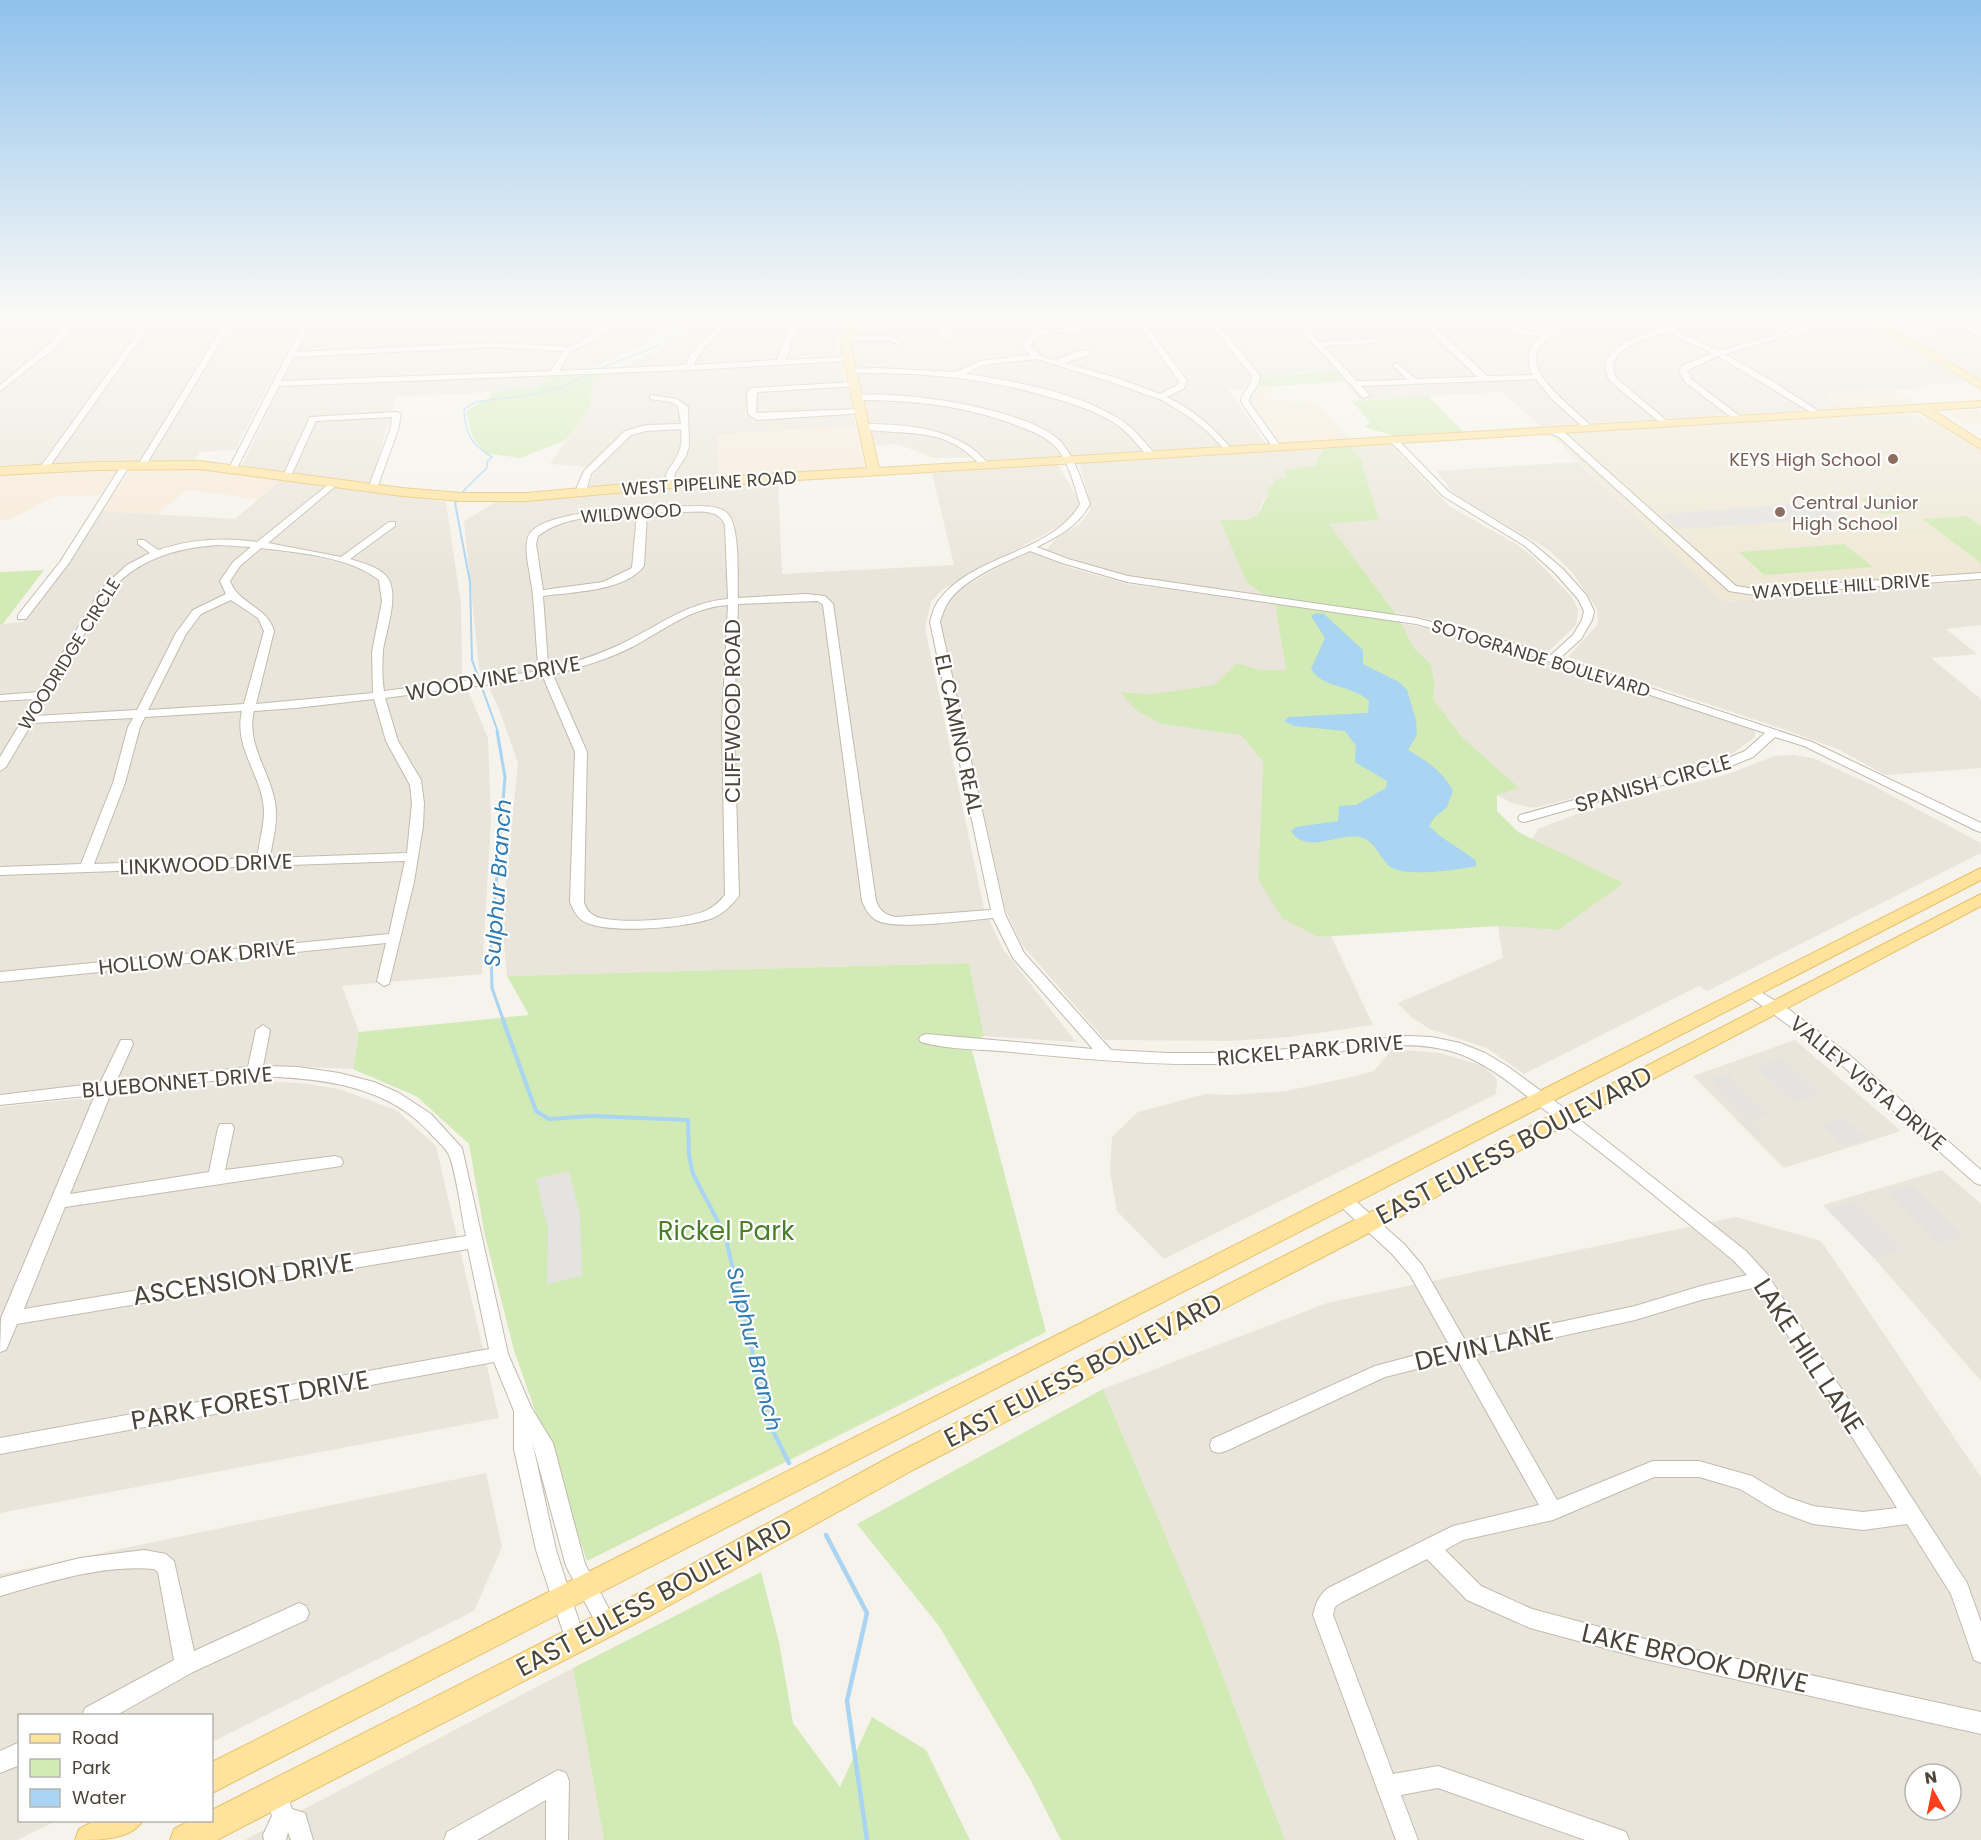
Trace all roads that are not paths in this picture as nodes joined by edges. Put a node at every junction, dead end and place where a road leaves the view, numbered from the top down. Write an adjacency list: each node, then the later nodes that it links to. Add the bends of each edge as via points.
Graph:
1 (90, 404): 39 (street)
2 (179, 404): 37 (street)
3 (266, 404): 40 (street)
4 (681, 404): 23 (street)
5 (752, 404): 18 (street, via 752,414 757,417)
6 (858, 404): 18 (main road)
7 (950, 404): 35 (street, via 987,412 1048,436)
8 (1076, 404): 34 (street, via 1126,428)
9 (1172, 404): 33 (street, via 1200,419)
10 (1246, 404): 32 (street)
11 (1562, 404): 24 (street)
12 (1641, 404): 22 (street)
13 (1719, 404): 20 (street)
14 (1802, 404): 19 (street)
15 (1981, 404): 16 (main road)
16 (1926, 408): 17 (main road); 21 (main road); 28 (main road)
17 (1884, 410): 19 (main road, WEST PIPELINE ROAD); 21 (main road, via 1915,412)
18 (860, 411): 25 (main road)
19 (1817, 414): 20 (main road, WEST PIPELINE ROAD)
20 (1738, 418): 22 (main road, WEST PIPELINE ROAD)
21 (1941, 420): 28 (main road)
22 (1664, 423): 24 (main road, WEST PIPELINE ROAD)
23 (684, 426): 46 (street, via 685,448 671,468); 48 (street, via 628,433 587,473)
24 (1587, 427): 27 (main road, WEST PIPELINE ROAD)
25 (864, 428): 38 (street, via 909,429 946,439 974,451); 43 (main road)
26 (1550, 429): 27 (main road, WEST PIPELINE ROAD); 29 (main road, WEST PIPELINE ROAD); 42 (street, WAYDELLE HILL DRIVE)
27 (1567, 429): 42 (street, WAYDELLE HILL DRIVE, via 1597,459)
28 (1964, 432): 30 (main road); 31 (main road)
29 (1398, 439): 32 (main road, WEST PIPELINE ROAD); 62 (street, via 1418,468 1427,472 1446,494 1544,556 1584,600 1589,611 1587,620 1577,637)
30 (1981, 440)
31 (1981, 446)
32 (1277, 447): 33 (main road, WEST PIPELINE ROAD)
33 (1228, 450): 34 (main road, WEST PIPELINE ROAD)
34 (1151, 455): 35 (main road, WEST PIPELINE ROAD)
35 (1067, 460): 38 (main road, WEST PIPELINE ROAD); 54 (street, EL CAMINO REAL, via 1084,510 1067,527)
36 (126, 465): 37 (main road, WEST PIPELINE ROAD); 39 (main road, WEST PIPELINE ROAD); 61 (street, via 64,563)
37 (142, 465): 40 (main road, WEST PIPELINE ROAD)
38 (986, 466): 43 (main road, WEST PIPELINE ROAD)
39 (44, 468): 41 (main road, WEST PIPELINE ROAD)
40 (232, 468): 44 (main road, WEST PIPELINE ROAD)
41 (0, 471)
42 (1603, 471): 57 (street, WAYDELLE HILL DRIVE, via 1728,586 1741,592)
43 (874, 472): 46 (main road, WEST PIPELINE ROAD)
44 (287, 476): 45 (main road, WEST PIPELINE ROAD); 47 (street, via 313,419 397,414)
45 (334, 483): 47 (main road, WEST PIPELINE ROAD); 53 (street)
46 (670, 484): 48 (main road, WEST PIPELINE ROAD)
47 (373, 489): 48 (main road, WEST PIPELINE ROAD, via 478,498)
48 (584, 492)
49 (642, 512): 50 (street, WILDWOOD, via 707,509); 58 (street, via 636,570 605,585); 58 (street, WILDWOOD, via 571,517 540,528 531,544)
50 (723, 513): 60 (street, CLIFFWOOD ROAD, via 730,525)
51 (392, 524): 56 (street)
52 (141, 542): 55 (street)
53 (259, 545): 55 (street, WOODRIDGE CIRCLE, via 215,542); 56 (street, WOODRIDGE CIRCLE); 59 (street, via 231,569 225,581)
54 (1029, 547): 62 (street, SOTOGRANDE BOULEVARD, via 1127,579 1448,628); 82 (street, EL CAMINO REAL, via 952,591 940,604 936,616)
55 (157, 554): 64 (street, WOODRIDGE CIRCLE, via 126,568 112,581)
56 (343, 560): 65 (street, WOODRIDGE CIRCLE, via 374,571 388,587 378,646)
57 (1981, 576)
58 (538, 594): 63 (street)
59 (231, 596): 67 (street, via 259,613 269,632); 68 (street, via 197,612 189,621)
60 (733, 602): 63 (street, WOODVINE DRIVE, via 690,610 607,655); 63 (street, CLIFFWOOD ROAD, via 728,722 733,889 722,907 710,914 693,919 622,923 594,921 578,909 581,752); 82 (street, WOODVINE DRIVE, via 806,597 821,598 828,604 873,913 883,920 896,921)
61 (21, 617)
62 (1553, 659): 70 (street, SOTOGRANDE BOULEVARD)
63 (547, 674): 65 (street, WOODVINE DRIVE)
64 (42, 695): 66 (street); 69 (street, WOODRIDGE CIRCLE)
65 (379, 697): 67 (street, WOODVINE DRIVE); 76 (street, via 387,729 417,787)
66 (0, 698)
67 (249, 708): 68 (street, WOODVINE DRIVE); 77 (street, via 246,738 263,779 270,811)
68 (140, 714): 69 (street, WOODVINE DRIVE); 78 (street)
69 (27, 720): 71 (street, WOODRIDGE CIRCLE)
70 (1773, 732): 72 (street, SOTOGRANDE BOULEVARD, via 1852,764); 73 (street, SPANISH CIRCLE, via 1749,754 1710,770)
71 (0, 767)
72 (1899, 789): 74 (street, SOTOGRANDE BOULEVARD); 75 (street, SOTOGRANDE BOULEVARD, via 1916,804)
73 (1524, 818)
74 (1981, 828)
75 (1981, 838)
76 (412, 857): 77 (street, LINKWOOD DRIVE); 83 (street)
77 (263, 862): 78 (street, LINKWOOD DRIVE)
78 (86, 868): 79 (street, LINKWOOD DRIVE)
79 (0, 871)
80 (1981, 873): 86 (main road, EAST EULESS BOULEVARD)
81 (1981, 899): 87 (main road, EAST EULESS BOULEVARD)
82 (998, 914): 91 (street, EL CAMINO REAL, via 1018,955)
83 (394, 938): 84 (street, HOLLOW OAK DRIVE); 85 (street)
84 (0, 977)
85 (384, 981)
86 (1751, 991): 87 (street, VALLEY VISTA DRIVE); 94 (main road, EAST EULESS BOULEVARD)
87 (1776, 1006): 96 (main road, EAST EULESS BOULEVARD); 100 (street, VALLEY VISTA DRIVE)
88 (263, 1030): 92 (street)
89 (926, 1039): 91 (street, RICKEL PARK DRIVE)
90 (126, 1044): 93 (street)
91 (1105, 1053): 94 (street, RICKEL PARK DRIVE, via 1250,1058 1402,1041 1431,1042 1476,1054)
92 (255, 1071): 93 (street, BLUEBONNET DRIVE); 104 (street, BLUEBONNET DRIVE, via 317,1074 369,1086 394,1097 426,1119 456,1152)
93 (105, 1088): 95 (street, BLUEBONNET DRIVE); 102 (street)
94 (1542, 1099): 96 (street, RICKEL PARK DRIVE); 101 (main road, EAST EULESS BOULEVARD)
95 (0, 1100)
96 (1566, 1116): 103 (main road, EAST EULESS BOULEVARD); 105 (street, LAKE HILL LANE, via 1740,1256)
97 (226, 1128): 99 (street)
98 (335, 1162): 99 (street)
99 (216, 1177): 102 (street)
100 (1981, 1179)
101 (1344, 1200): 103 (street); 116 (main road, EAST EULESS BOULEVARD)
102 (58, 1202): 106 (street)
103 (1369, 1223): 108 (street, via 1416,1270); 120 (main road, EAST EULESS BOULEVARD, via 906,1461)
104 (475, 1241): 106 (street, ASCENSION DRIVE); 109 (street, BLUEBONNET DRIVE)
105 (1761, 1279): 108 (street, DEVIN LANE, via 1635,1313); 114 (street, LAKE HILL LANE)
106 (10, 1318): 107 (street)
107 (0, 1345)
108 (1462, 1350): 111 (street, DEVIN LANE, via 1381,1371); 113 (street)
109 (499, 1354): 110 (street, BLUEBONNET DRIVE); 112 (street, PARK FOREST DRIVE)
110 (523, 1411): 116 (street, BLUEBONNET DRIVE, via 544,1443 576,1566); 118 (street, BLUEBONNET DRIVE, via 523,1449)
111 (1219, 1445)
112 (0, 1446)
113 (1552, 1511): 114 (street, via 1653,1468 1699,1469 1745,1482 1780,1503 1813,1515 1863,1521); 115 (street, via 1460,1532)
114 (1912, 1515): 122 (street, LAKE HILL LANE, via 1960,1590)
115 (1430, 1548): 125 (street, LAKE BROOK DRIVE, via 1474,1593 1530,1618 1644,1649); 129 (street, via 1335,1595 1326,1602 1323,1615)
116 (587, 1586): 118 (main road, EAST EULESS BOULEVARD); 120 (street, BLUEBONNET DRIVE)
117 (0, 1587): 123 (street, via 132,1559 159,1560 166,1568)
118 (560, 1600): 121 (street, BLUEBONNET DRIVE); 128 (main road, EAST EULESS BOULEVARD)
119 (299, 1613): 123 (street)
120 (607, 1624): 121 (main road, EAST EULESS BOULEVARD)
121 (575, 1640): 130 (main road, EAST EULESS BOULEVARD)
122 (1981, 1653)
123 (186, 1665): 124 (street)
124 (97, 1714)
125 (1981, 1723)
126 (18, 1754): 127 (street)
127 (0, 1762)
128 (213, 1777)
129 (1387, 1786): 138 (street); 139 (street, via 1438,1777)
130 (280, 1806): 133 (main road, EAST EULESS BOULEVARD); 134 (street); 135 (street, via 297,1821)
131 (126, 1822): 132 (main road)
132 (90, 1840)
133 (185, 1840)
134 (276, 1840)
135 (303, 1840)
136 (455, 1840): 137 (street, via 558,1781)
137 (557, 1840)
138 (1407, 1840)
139 (1618, 1840)

